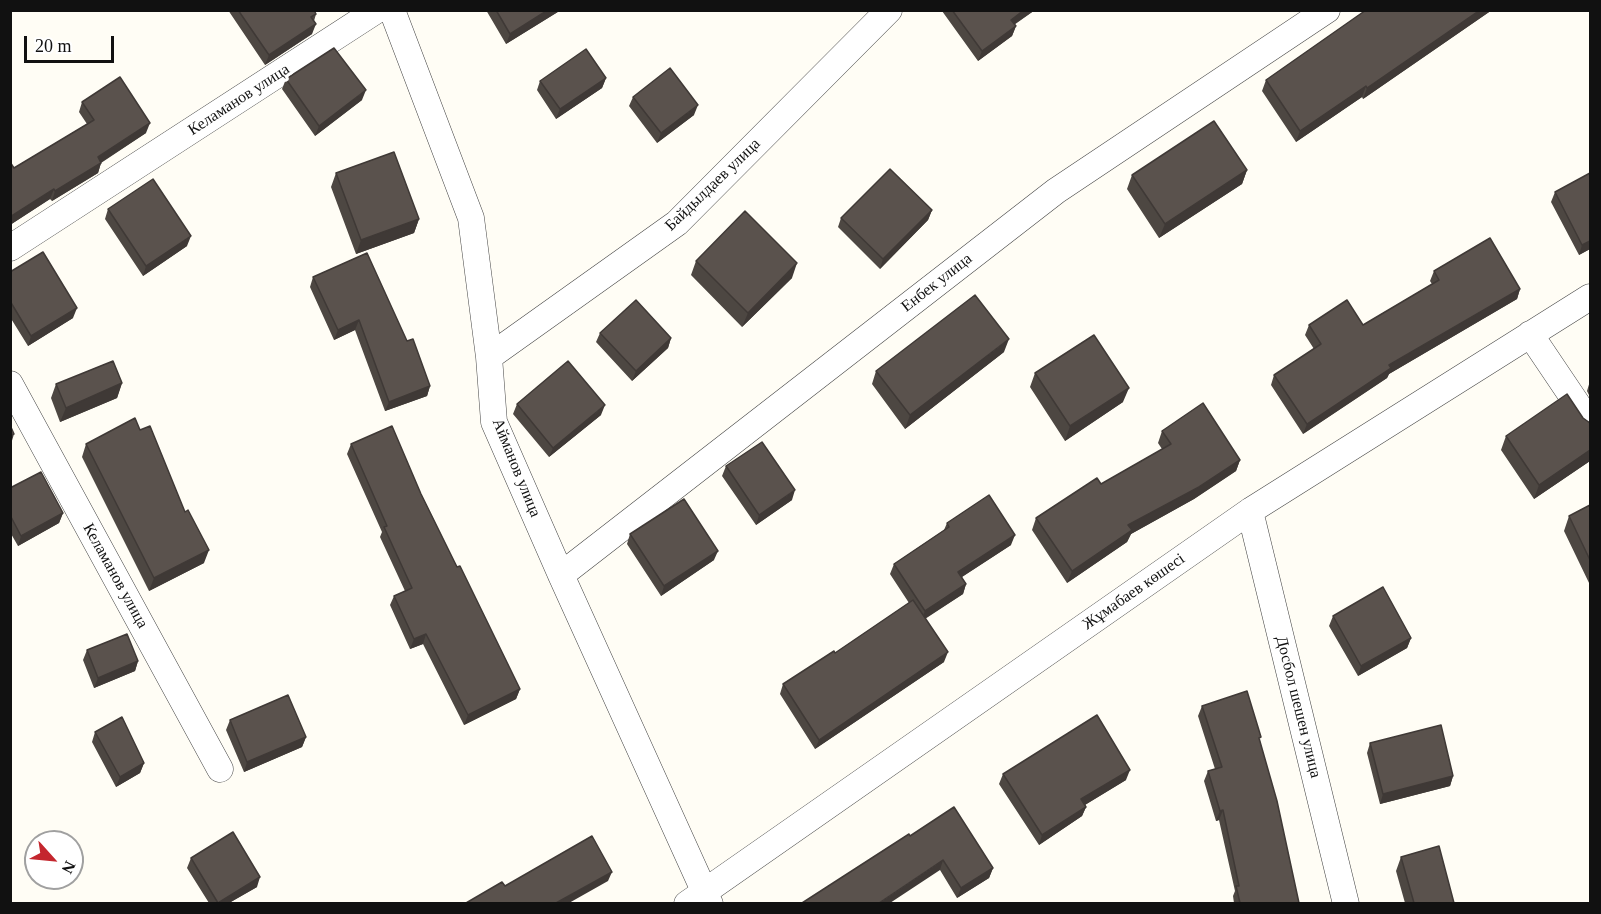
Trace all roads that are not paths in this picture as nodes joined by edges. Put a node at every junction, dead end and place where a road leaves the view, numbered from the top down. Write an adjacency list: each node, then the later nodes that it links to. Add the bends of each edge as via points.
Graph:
1 (377, 10): 5 (street, Келаманов улица)
2 (392, 10): 8 (street, Айманов улица, via 471,218)
3 (888, 10): 8 (street, Байдылдаев улица, via 677,223)
4 (1327, 10): 12 (street, Енбек улица, via 1056,191)
5 (10, 248)
6 (1590, 297): 7 (street, Жұмабаев көшесі)
7 (1530, 334): 10 (street); 11 (street, Жұмабаев көшесі)
8 (489, 357): 12 (street, Айманов улица, via 494,422)
9 (10, 384): 13 (street, Келаманов улица)
10 (1590, 423)
11 (1250, 511): 14 (street, Жұмабаев көшесі); 15 (street, Досбол шешен улица)
12 (561, 575): 14 (street, Айманов улица)
13 (220, 769)
14 (701, 900)
15 (1346, 903)

